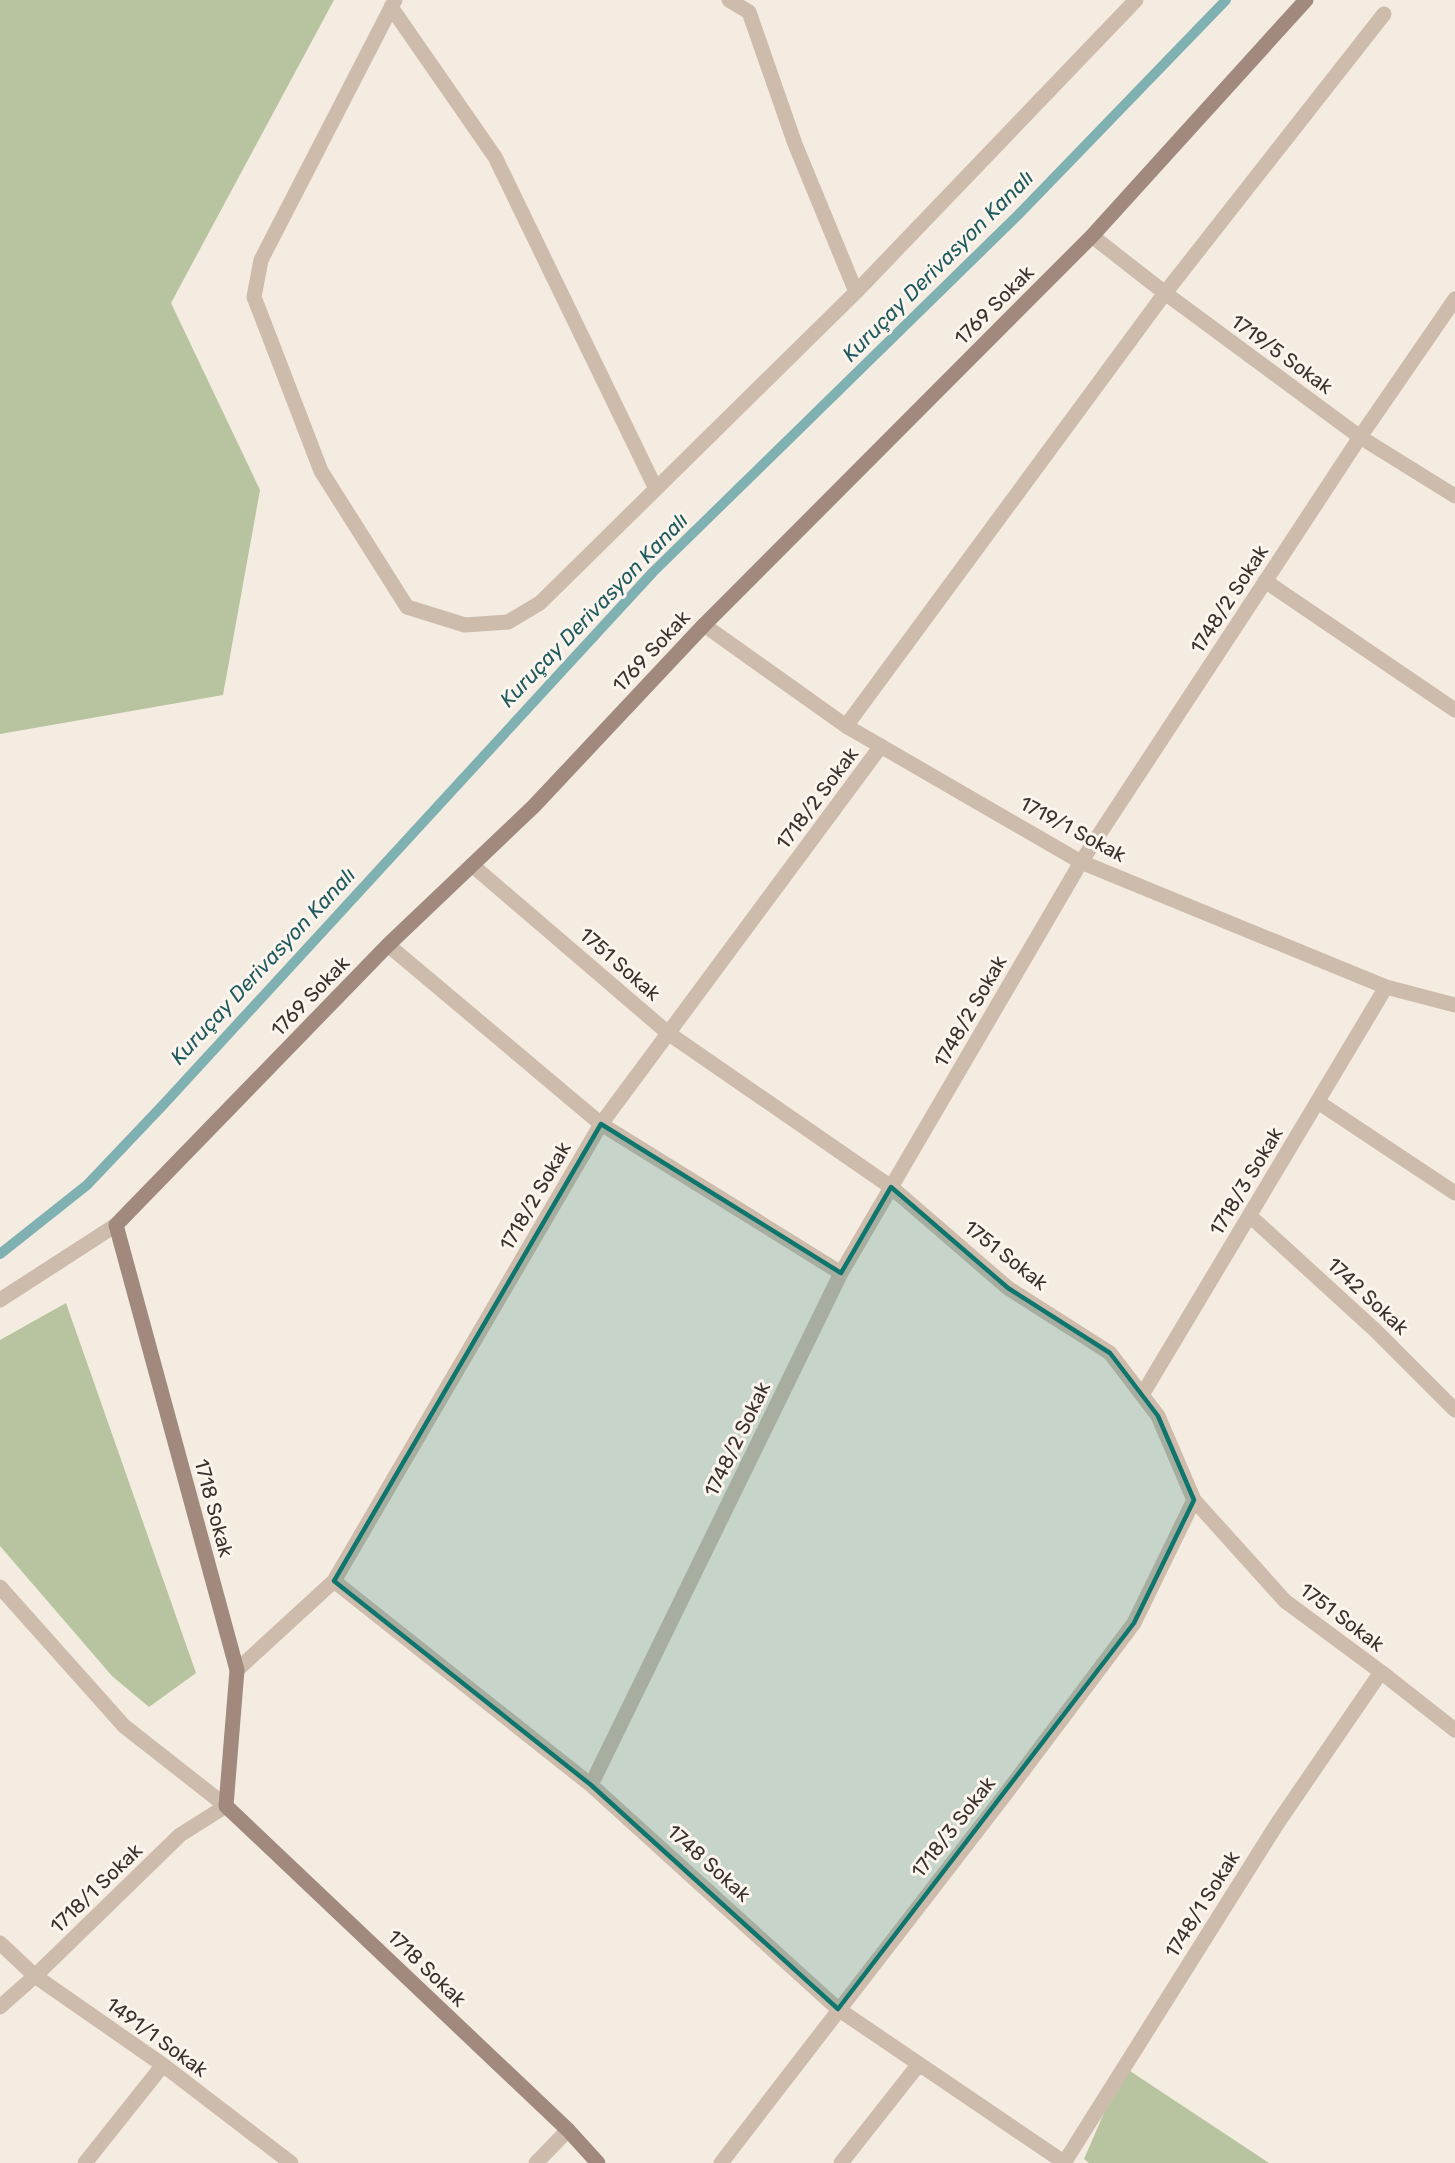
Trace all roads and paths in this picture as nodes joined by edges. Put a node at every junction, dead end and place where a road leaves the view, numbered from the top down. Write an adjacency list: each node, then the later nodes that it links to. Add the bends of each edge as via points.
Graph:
1 (729, 0): 5 (street)
2 (1136, 0): 8 (street)
3 (1306, 0): 7 (main road, 1769 Sokak)
4 (393, 3): 12 (street, via 495,156); 12 (street, via 261,260 254,297 321,471 407,607 465,625 508,622 540,603)
5 (753, 6): 8 (street, via 795,144)
6 (1384, 14): 9 (street)
7 (1092, 236): 9 (street, 1719/5 Sokak); 15 (main road, 1769 Sokak)
8 (856, 292): 12 (street)
9 (1165, 294): 11 (street, 1719/5 Sokak); 17 (street)
10 (1455, 299): 11 (street, 1748/2 Sokak)
11 (1360, 437): 13 (street, 1719/5 Sokak); 14 (street, 1748/2 Sokak)
12 (656, 489)
13 (1455, 496)
14 (1265, 581): 16 (street); 19 (street, 1748/2 Sokak)
15 (704, 625): 17 (street, 1719/1 Sokak); 20 (main road, 1769 Sokak, via 534,806)
16 (1455, 710)
17 (846, 726): 18 (street, 1719/1 Sokak)
18 (881, 746): 19 (street, 1719/1 Sokak); 24 (street, 1718/2 Sokak)
19 (1082, 862): 22 (street, 1719/1 Sokak); 27 (street, 1748/2 Sokak)
20 (472, 865): 21 (main road, 1769 Sokak); 24 (street, 1751 Sokak)
21 (388, 945): 26 (street); 30 (main road, 1769 Sokak)
22 (1386, 987): 23 (street, 1719/1 Sokak); 25 (street, 1718/3 Sokak)
23 (1455, 1005)
24 (668, 1033): 26 (street, 1718/2 Sokak); 27 (street, 1751 Sokak)
25 (1318, 1101): 28 (street); 29 (street, 1718/3 Sokak)
26 (601, 1124): 31 (street); 36 (street, 1718/2 Sokak)
27 (891, 1187): 31 (street, 1748/2 Sokak); 33 (street, 1751 Sokak, via 1008,1288 1110,1353)
28 (1455, 1193)
29 (1250, 1216): 33 (street, 1718/3 Sokak); 34 (street, 1742 Sokak, via 1376,1331)
30 (116, 1225): 32 (street, 1769 Sokak); 38 (main road, 1718 Sokak)
31 (842, 1273): 41 (street, 1748/2 Sokak)
32 (0, 1300)
33 (1142, 1395): 35 (street, 1751 Sokak, via 1158,1416)
34 (1455, 1410)
35 (1194, 1500): 39 (street, 1751 Sokak, via 1285,1601); 46 (street, 1718/3 Sokak, via 1134,1623)
36 (334, 1581): 38 (street, 1718/2 Sokak); 41 (street, 1748 Sokak)
37 (0, 1587): 42 (street, 1718 Sokak, via 124,1726)
38 (237, 1670): 42 (main road, 1718 Sokak)
39 (1381, 1672): 40 (street, 1751 Sokak); 56 (street, 1748/1 Sokak, via 1277,1824)
40 (1455, 1730)
41 (591, 1785): 46 (street, 1748 Sokak)
42 (226, 1806): 44 (street, 1718/1 Sokak, via 180,1835); 49 (main road, 1718 Sokak)
43 (0, 1943): 44 (street, 1491/1 Sokak)
44 (35, 1976): 45 (street, 1718/1 Sokak); 48 (street, 1491/1 Sokak)
45 (0, 2007)
46 (838, 2009): 47 (street, 1748 Sokak); 54 (street, 1718/3 Sokak)
47 (919, 2064): 55 (street); 56 (street, 1748 Sokak)
48 (163, 2065): 50 (street); 51 (street, 1491/1 Sokak)
49 (568, 2130): 52 (street); 53 (main road, 1718 Sokak)
50 (86, 2163)
51 (291, 2163)
52 (536, 2163)
53 (598, 2163)
54 (721, 2163)
55 (841, 2163)
56 (1065, 2163)

